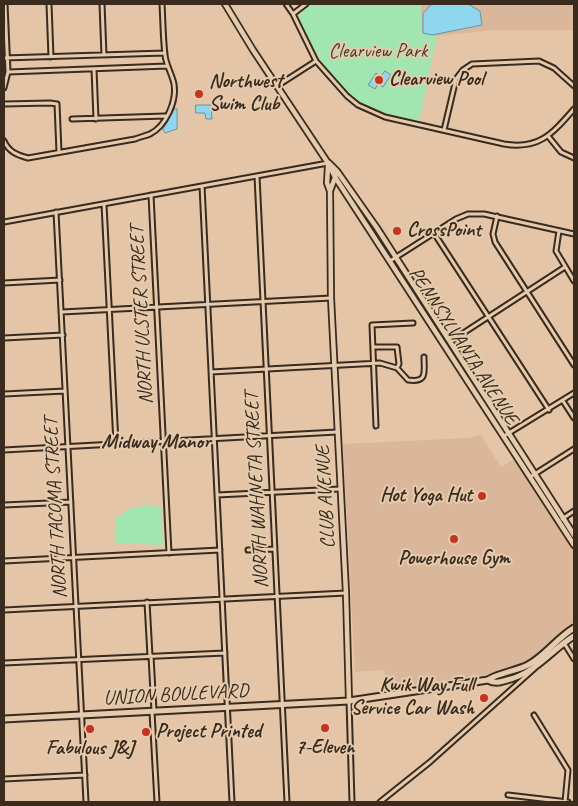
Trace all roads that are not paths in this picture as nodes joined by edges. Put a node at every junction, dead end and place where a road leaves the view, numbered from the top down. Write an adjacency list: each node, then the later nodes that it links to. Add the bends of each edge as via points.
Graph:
1 (5, 4): 12 (street)
2 (48, 4): 11 (street)
3 (102, 4): 10 (street)
4 (162, 4): 9 (street)
5 (225, 4): 17 (street, PENNSYLVANIA AVENUE)
6 (286, 4): 8 (street)
7 (306, 4): 8 (street)
8 (293, 14): 13 (street)
9 (165, 53): 10 (street); 14 (street)
10 (104, 55): 11 (street)
11 (51, 57): 12 (street)
12 (6, 58): 16 (street)
13 (316, 61): 17 (street); 25 (street, via 347,96 362,107 385,117)
14 (167, 66): 15 (street); 22 (street, via 174,82 175,96)
15 (94, 70): 16 (street); 24 (street)
16 (8, 72): 19 (street)
17 (277, 86): 30 (street, PENNSYLVANIA AVENUE)
18 (574, 86): 25 (street, via 554,68 539,61 472,64 456,79)
19 (4, 88)
20 (4, 104): 28 (street, via 57,104)
21 (574, 109): 26 (street)
22 (166, 116): 24 (street); 28 (street, via 157,129 143,137)
23 (72, 119): 24 (street)
24 (96, 119)
25 (444, 130): 26 (street, via 512,145 529,145)
26 (548, 136): 29 (street, via 561,152)
27 (4, 141): 28 (street, via 8,149 28,158)
28 (59, 152)
29 (574, 158)
30 (328, 163): 31 (street, PENNSYLVANIA AVENUE); 32 (street); 33 (street, PENNSYLVANIA AVENUE); 35 (street, CLUB AVENUE)
31 (337, 171): 33 (street, CLUB AVENUE); 44 (street, PENNSYLVANIA AVENUE)
32 (257, 176): 34 (street); 52 (street, NORTH WAHNETA STREET)
33 (335, 177): 35 (street, CLUB AVENUE); 45 (street, PENNSYLVANIA AVENUE)
34 (202, 186): 36 (street); 53 (street)
35 (330, 191): 51 (street, CLUB AVENUE)
36 (151, 196): 37 (street); 54 (street, NORTH ULSTER STREET)
37 (104, 204): 38 (street); 55 (street)
38 (56, 212): 40 (street); 47 (street, NORTH TACOMA STREET)
39 (497, 216): 41 (street); 42 (street, via 468,214); 50 (street, via 493,232 495,242)
40 (4, 222)
41 (559, 231): 43 (street); 46 (street, via 556,251)
42 (434, 233): 44 (street); 57 (street)
43 (574, 234)
44 (396, 258): 45 (street); 61 (street, PENNSYLVANIA AVENUE)
45 (390, 262): 80 (street, PENNSYLVANIA AVENUE)
46 (565, 267): 48 (street); 50 (street)
47 (60, 280): 49 (street); 56 (street, NORTH TACOMA STREET)
48 (574, 281)
49 (4, 283)
50 (527, 292): 57 (street); 65 (street)
51 (331, 298): 52 (street); 66 (street, CLUB AVENUE)
52 (262, 302): 53 (street); 68 (street, NORTH WAHNETA STREET)
53 (208, 305): 54 (street); 69 (street)
54 (157, 308): 55 (street); 82 (street, NORTH ULSTER STREET)
55 (109, 310): 56 (street); 83 (street)
56 (62, 312): 59 (street, NORTH TACOMA STREET)
57 (488, 317): 61 (street); 74 (street)
58 (413, 323): 62 (street, via 372,325)
59 (63, 335): 60 (street); 70 (street, NORTH TACOMA STREET)
60 (4, 338)
61 (450, 341): 78 (street, PENNSYLVANIA AVENUE)
62 (373, 347): 64 (street); 67 (street, via 397,347)
63 (424, 357): 67 (street, via 422,380 408,380)
64 (373, 364): 66 (street); 67 (street); 76 (street)
65 (574, 365)
66 (334, 366): 68 (street); 77 (street, CLUB AVENUE)
67 (397, 368)
68 (266, 369): 69 (street); 79 (street, NORTH WAHNETA STREET)
69 (211, 372): 81 (street)
70 (65, 391): 72 (street); 84 (street, NORTH TACOMA STREET)
71 (574, 393): 73 (street)
72 (4, 394)
73 (563, 401): 74 (street); 75 (street)
74 (549, 410): 78 (street)
75 (574, 418)
76 (376, 426)
77 (337, 432): 79 (street); 89 (street, CLUB AVENUE)
78 (510, 433): 80 (street); 87 (street, PENNSYLVANIA AVENUE)
79 (269, 436): 81 (street); 90 (street, NORTH WAHNETA STREET)
80 (504, 436): 88 (street, PENNSYLVANIA AVENUE)
81 (214, 439): 82 (street); 91 (street)
82 (163, 442): 83 (street); 101 (street, NORTH ULSTER STREET)
83 (116, 444): 84 (street)
84 (68, 447): 86 (street); 92 (street, NORTH TACOMA STREET)
85 (574, 449): 87 (street)
86 (4, 450)
87 (536, 473): 88 (street); 95 (street, PENNSYLVANIA AVENUE)
88 (530, 477): 95 (street, PENNSYLVANIA AVENUE)
89 (340, 488): 90 (street); 104 (street, CLUB AVENUE)
90 (271, 492): 91 (street); 98 (street, NORTH WAHNETA STREET)
91 (217, 495): 99 (street)
92 (71, 502): 93 (street); 102 (street, NORTH TACOMA STREET)
93 (4, 505)
94 (574, 511): 95 (street)
95 (561, 519): 96 (street, PENNSYLVANIA AVENUE); 97 (street, PENNSYLVANIA AVENUE)
96 (574, 534)
97 (574, 544)
98 (274, 548): 100 (street); 105 (street, NORTH WAHNETA STREET)
99 (220, 550): 101 (street); 106 (street)
100 (248, 550)
101 (169, 553): 102 (street)
102 (74, 558): 103 (street); 108 (street, NORTH TACOMA STREET)
103 (4, 561)
104 (346, 592): 105 (street); 120 (street, CLUB AVENUE)
105 (277, 596): 106 (street); 121 (street, NORTH WAHNETA STREET)
106 (222, 599): 107 (street); 113 (street)
107 (147, 602): 108 (street); 114 (street)
108 (76, 606): 109 (street); 116 (street, NORTH TACOMA STREET)
109 (4, 610)
110 (574, 628): 119 (main road, via 529,665)
111 (574, 636): 112 (main road)
112 (564, 643): 115 (street); 118 (main road)
113 (225, 652): 114 (street); 122 (street)
114 (151, 656): 116 (street); 123 (street)
115 (574, 659)
116 (79, 660): 117 (street); 124 (street, NORTH TACOMA STREET)
117 (4, 664)
118 (535, 668): 119 (main road, via 512,679 494,683); 135 (street, via 436,757)
119 (488, 680): 120 (main road, UNION BOULEVARD)
120 (349, 701): 121 (main road, UNION BOULEVARD); 134 (street, CLUB AVENUE)
121 (282, 705): 122 (main road, UNION BOULEVARD); 133 (street, NORTH WAHNETA STREET)
122 (228, 708): 123 (main road, UNION BOULEVARD); 132 (street)
123 (153, 712): 124 (main road, UNION BOULEVARD); 131 (street)
124 (82, 715): 126 (main road, UNION BOULEVARD); 127 (street, NORTH TACOMA STREET)
125 (534, 715): 136 (street, via 568,770)
126 (4, 719)
127 (85, 775): 128 (street); 130 (street, NORTH TACOMA STREET)
128 (4, 779)
129 (508, 795): 136 (street)
130 (86, 802)
131 (157, 802)
132 (232, 802)
133 (287, 802)
134 (352, 802)
135 (380, 802)
136 (566, 802)

